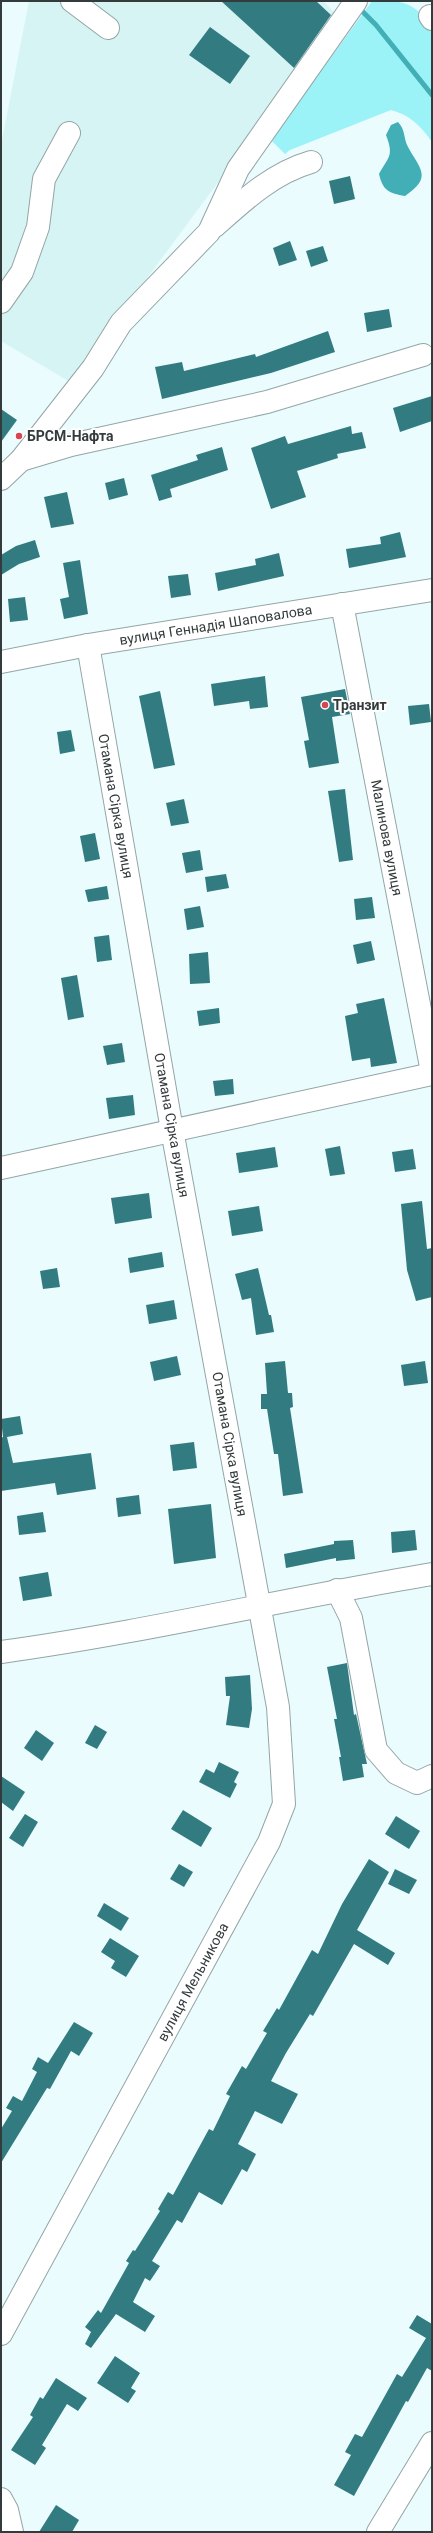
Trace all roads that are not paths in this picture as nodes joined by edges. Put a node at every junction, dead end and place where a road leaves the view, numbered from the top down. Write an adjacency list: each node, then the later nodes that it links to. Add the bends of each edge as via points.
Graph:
1 (72, 1): 3 (street)
2 (356, 1): 6 (street, via 238,169)
3 (108, 28)
4 (69, 133): 7 (street, via 44,179 38,227 22,272)
5 (311, 162): 6 (street, via 293,167 273,179)
6 (209, 232): 9 (street, via 121,323 93,368)
7 (1, 302)
8 (423, 355): 9 (street, via 268,402 71,445)
9 (21, 460): 10 (street)
10 (1, 479)
11 (432, 590): 12 (street, вулиця Геннадія Шаповалова)
12 (342, 604): 13 (street, вулиця Геннадія Шаповалова); 15 (street, Малинова вулиця)
13 (88, 645): 14 (street, вулиця Геннадія Шаповалова); 16 (street, Отамана Сірка вулиця)
14 (1, 662)
15 (432, 1073): 16 (street)
16 (172, 1130): 17 (street); 20 (street, Отамана Сірка вулиця)
17 (1, 1168)
18 (432, 1574): 19 (street)
19 (337, 1590): 20 (street); 22 (street, via 351,1618 376,1750 396,1773 417,1783)
20 (260, 1605): 21 (street, via 178,1623); 23 (street, вулиця Мельникова, via 278,1707 284,1804 269,1842)
21 (1, 1652)
22 (432, 1776)
23 (1, 2334)
24 (432, 2443): 27 (street)
25 (1, 2499): 26 (street, via 7,2510)
26 (12, 2532)
27 (378, 2532)

